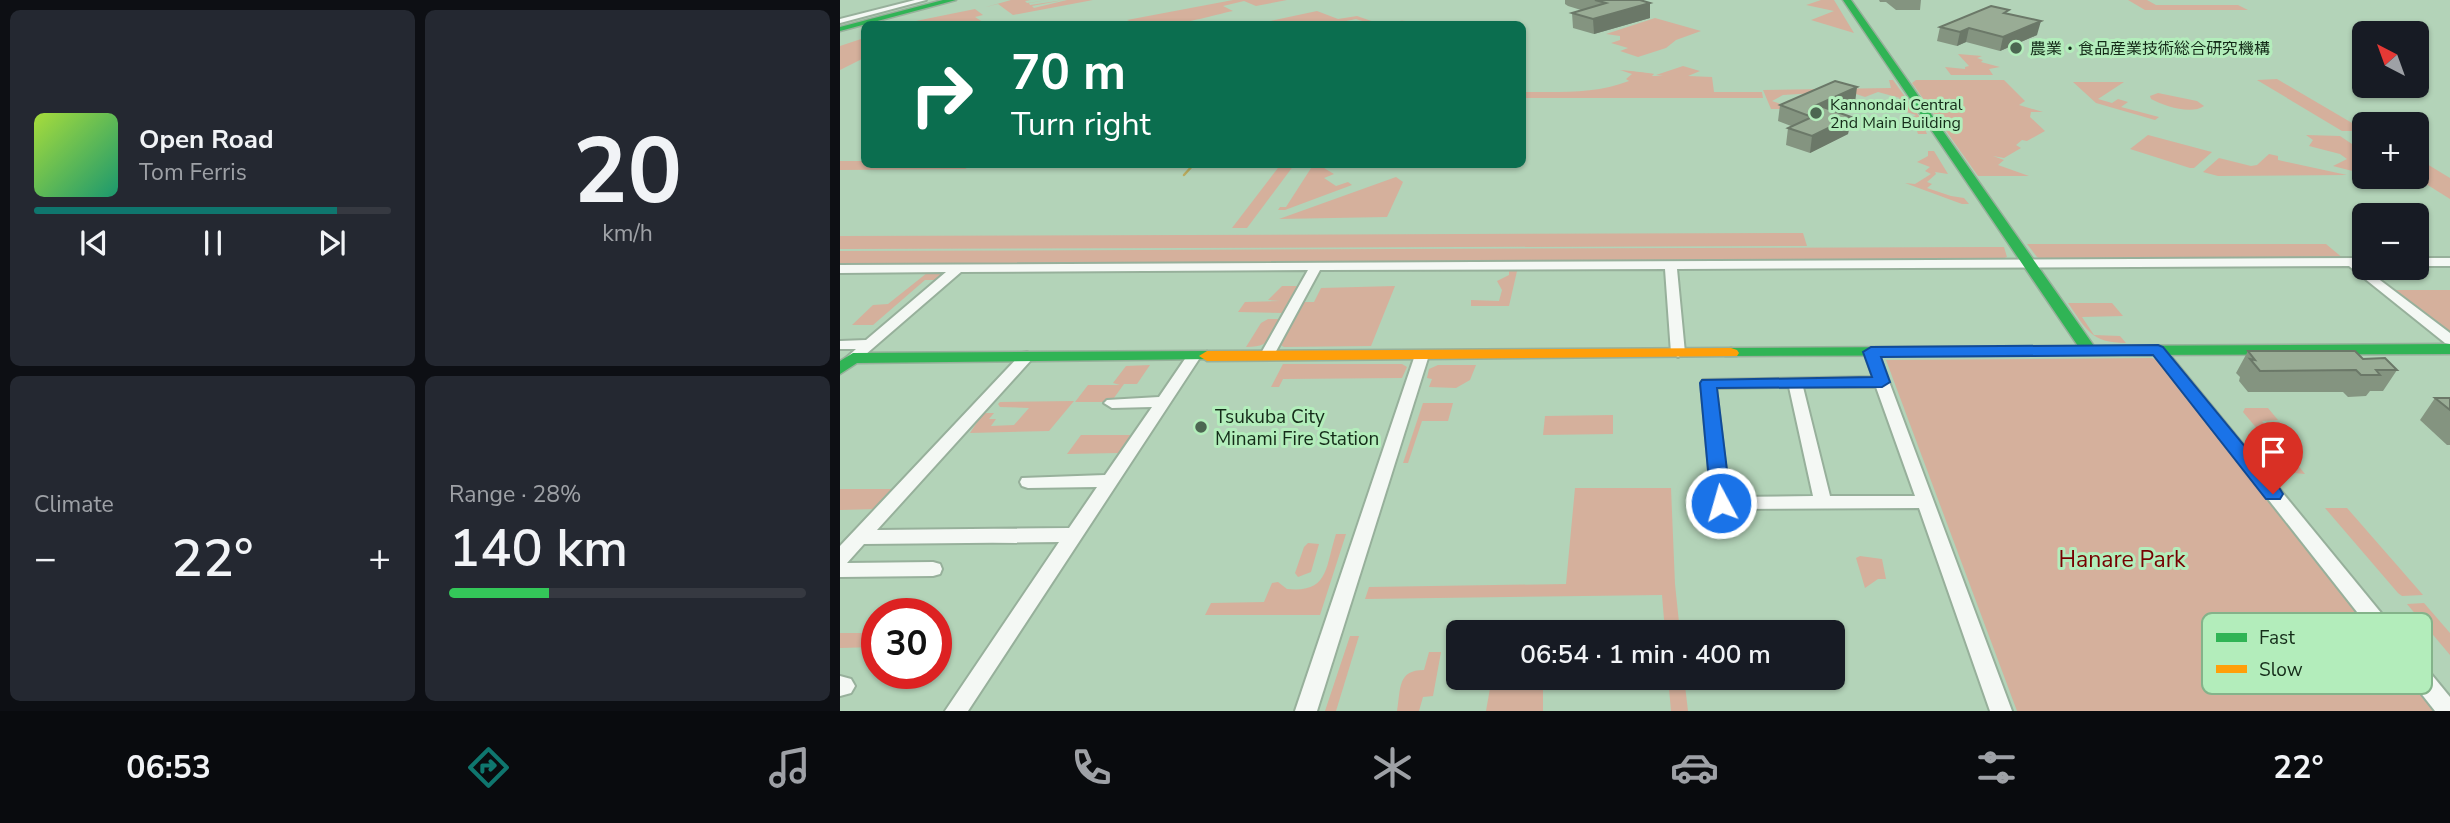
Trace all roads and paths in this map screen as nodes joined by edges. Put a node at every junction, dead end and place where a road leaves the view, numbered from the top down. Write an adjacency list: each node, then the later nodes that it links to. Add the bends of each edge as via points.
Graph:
1 (923, 0): 5 (street)
2 (952, 0): 6 (main road)
3 (969, 0): 7 (main road)
4 (1847, 0): 14 (main road)
5 (840, 20)
6 (876, 21)
7 (885, 21)
8 (861, 25): 10 (main road)
9 (861, 28): 10 (main road)
10 (840, 31)
11 (2352, 262): 14 (street)
12 (2429, 262): 13 (street)
13 (2450, 262)
14 (2029, 264): 15 (street); 25 (main road)
15 (1671, 266): 16 (street); 27 (street)
16 (1316, 268): 18 (street); 28 (street)
17 (840, 269): 18 (street)
18 (957, 269): 21 (street)
19 (2379, 280): 20 (street)
20 (2450, 340)
21 (869, 344): 22 (street); 32 (street)
22 (840, 345)
23 (2450, 349): 24 (main road)
24 (2158, 350): 25 (main road); 47 (street)
25 (2089, 351): 26 (main road)
26 (1871, 352): 27 (main road); 34 (street)
27 (1678, 353): 29 (main road)
28 (1267, 355): 29 (main road); 31 (main road)
29 (1422, 355): 50 (street)
30 (1027, 356): 31 (main road); 32 (main road); 43 (street)
31 (1194, 356): 36 (street)
32 (853, 358): 33 (main road)
33 (840, 369)
34 (1882, 382): 35 (street); 41 (street)
35 (1795, 383): 40 (street); 40 (street, via 1708,383 1721,503)
36 (1162, 402): 37 (street); 38 (street)
37 (1112, 403)
38 (1110, 481): 39 (street); 42 (street)
39 (1028, 482)
40 (1823, 502): 41 (street)
41 (1925, 502): 51 (street)
42 (1074, 535): 43 (street); 49 (street)
43 (859, 537): 44 (street)
44 (840, 558)
45 (933, 569): 46 (street)
46 (840, 570)
47 (2369, 613)
48 (2432, 691): 52 (street)
49 (956, 711)
50 (1306, 711)
51 (2001, 711)
52 (2448, 711)

